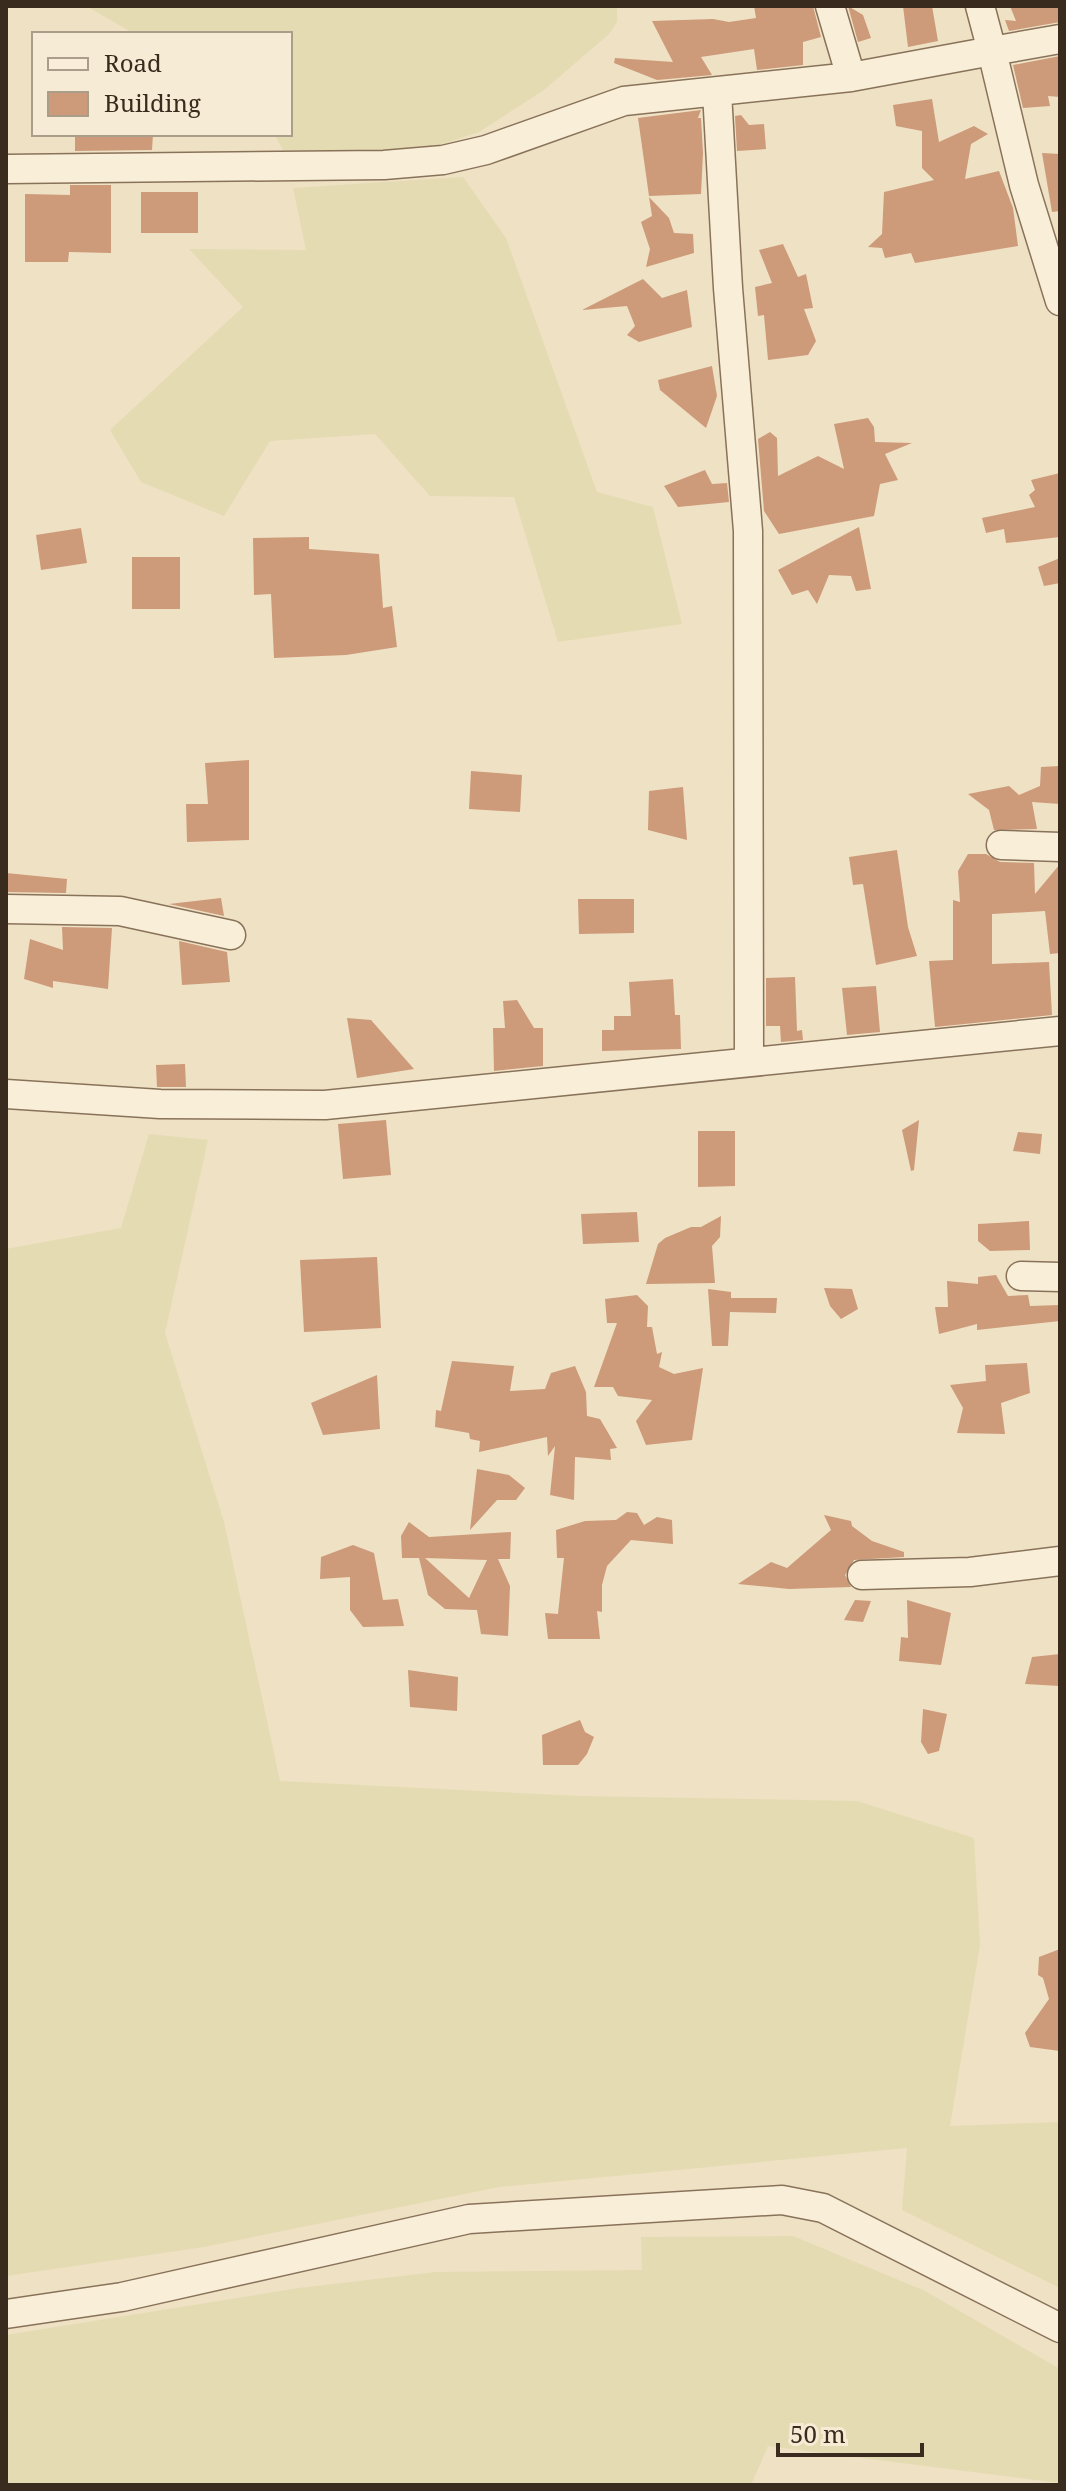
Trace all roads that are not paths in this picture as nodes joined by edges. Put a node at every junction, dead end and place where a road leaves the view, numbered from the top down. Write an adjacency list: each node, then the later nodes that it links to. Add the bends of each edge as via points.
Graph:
1 (830, 6): 5 (street)
2 (980, 6): 4 (street)
3 (1060, 39): 4 (street)
4 (992, 51): 5 (street); 8 (street, via 1024,185)
5 (851, 77): 6 (street)
6 (717, 92): 7 (street, via 624,101 443,160); 14 (street, via 748,531)
7 (6, 169)
8 (1060, 301)
9 (1001, 845): 10 (street)
10 (1060, 847)
11 (6, 909): 12 (street, via 120,911)
12 (231, 935)
13 (1060, 1031): 14 (street)
14 (749, 1062): 15 (street, via 325,1105 160,1104)
15 (6, 1094)
16 (1021, 1276): 17 (street)
17 (1060, 1277)
18 (1060, 1561): 19 (street, via 970,1572)
19 (862, 1575)
20 (6, 2314): 21 (street, via 122,2297 469,2219 782,2200 831,2211)
21 (1060, 2328)

